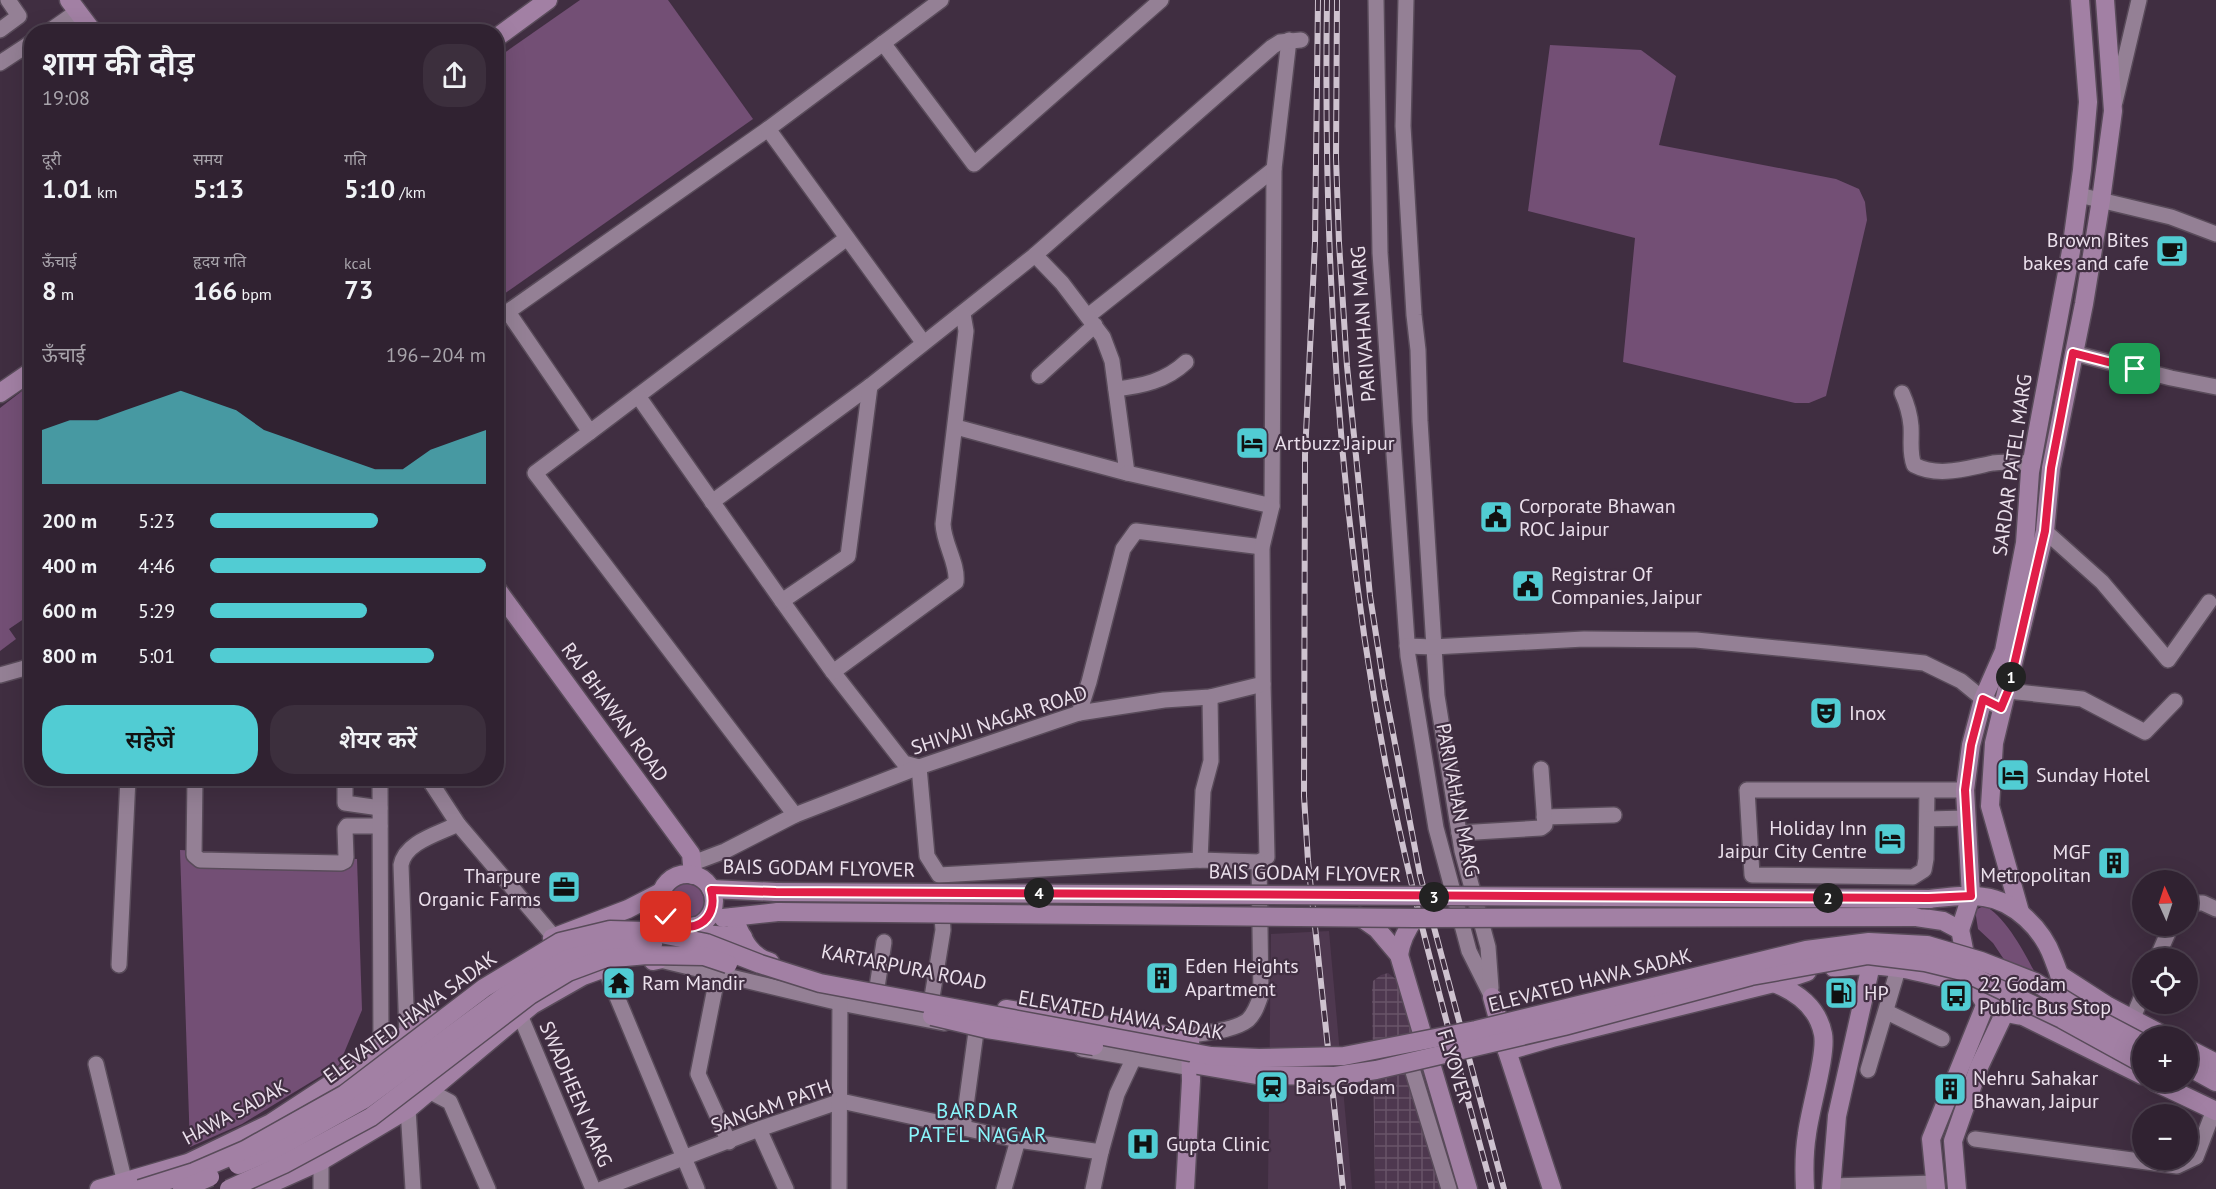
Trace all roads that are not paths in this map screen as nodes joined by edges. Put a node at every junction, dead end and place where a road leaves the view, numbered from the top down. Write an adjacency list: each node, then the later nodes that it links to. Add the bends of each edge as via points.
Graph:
1 (8, 0): 13 (street, via 19,16)
2 (548, 0): 14 (main road)
3 (941, 0): 15 (street)
4 (1161, 0): 15 (street, via 974,164)
5 (1376, 0): 52 (street, PARIVAHAN MARG, via 1380,253)
6 (1406, 0): 53 (street, PARIVAHAN MARG, via 1403,126)
7 (2080, 0): 21 (main road, SARDAR PATEL MARG, via 2088,102)
8 (2105, 0): 18 (main road, SARDAR PATEL MARG)
9 (2139, 0): 18 (street)
10 (74, 6): 11 (street); 12 (main road)
11 (56, 24)
12 (87, 24)
13 (0, 30)
14 (504, 32)
15 (883, 43): 19 (street)
16 (24, 47): 17 (street)
17 (0, 63)
18 (2113, 111): 22 (main road, SARDAR PATEL MARG)
19 (768, 129): 24 (street); 27 (street)
20 (1274, 169): 25 (street, via 1295,40 1272,47); 29 (street); 46 (street)
21 (2079, 195): 22 (street); 43 (main road, SARDAR PATEL MARG)
22 (2101, 200): 23 (street); 31 (main road, SARDAR PATEL MARG)
23 (2215, 232)
24 (847, 238): 30 (street); 40 (street)
25 (1035, 255): 26 (street); 29 (street)
26 (963, 314): 30 (street); 41 (street, via 966,331)
27 (504, 315)
28 (504, 319): 42 (street)
29 (1091, 320): 34 (street); 37 (street, via 1112,361)
30 (923, 342): 36 (street)
31 (2073, 353): 35 (street, via 2171,378); 47 (main road, SARDAR PATEL MARG, via 2051,468)
32 (1186, 363): 37 (street, via 1159,380)
33 (24, 376): 38 (main road)
34 (1039, 376)
35 (2215, 383)
36 (870, 386): 45 (street); 50 (street, via 848,556)
37 (1116, 389): 44 (street)
38 (0, 393)
39 (1902, 393): 43 (street, via 1909,410 1910,455 1914,465 1923,470 1948,472 1994,463)
40 (638, 396): 42 (street); 45 (street)
41 (956, 427): 44 (street); 55 (street, via 943,524 956,582)
42 (590, 432): 74 (street, via 535,473)
43 (2031, 463): 60 (main road, SARDAR PATEL MARG, via 2025,543 2004,651)
44 (1127, 473): 46 (street)
45 (712, 502): 50 (street)
46 (1272, 506): 48 (street)
47 (2045, 531): 51 (street, via 2102,582 2168,660); 58 (main road, SARDAR PATEL MARG)
48 (1262, 547): 57 (street); 63 (street, via 1136,531 1123,549)
49 (504, 599): 84 (main road, RAJ BHAWAN ROAD, via 691,854)
50 (782, 602): 55 (street)
51 (2209, 602)
52 (1407, 646): 53 (street); 114 (street, PARIVAHAN MARG, via 1436,828 1470,951)
53 (1433, 647): 60 (street, via 1584,639 1696,640 1924,663 1961,681); 81 (street, PARIVAHAN MARG)
54 (24, 668): 56 (street)
55 (833, 672): 64 (street, via 904,763)
56 (0, 675)
57 (1263, 684): 59 (street, SHIVAJI NAGAR ROAD); 83 (street, via 1267,857)
58 (2008, 691): 61 (street, via 2082,699 2145,732); 62 (main road, SARDAR PATEL MARG)
59 (1209, 697): 63 (street, SHIVAJI NAGAR ROAD); 82 (street, via 1211,761 1203,791)
60 (1983, 699): 62 (street); 72 (main road, SARDAR PATEL MARG)
61 (2175, 701)
62 (2001, 708): 91 (main road, SARDAR PATEL MARG, via 1994,742 1990,806)
63 (1079, 713): 64 (street, SHIVAJI NAGAR ROAD)
64 (919, 767): 74 (street, SHIVAJI NAGAR ROAD); 85 (street, via 927,856)
65 (1541, 769): 76 (street)
66 (128, 786): 103 (street)
67 (195, 786): 80 (street, via 194,855 200,860 341,863 346,857 347,826)
68 (345, 786): 73 (street, via 345,803)
69 (380, 786): 73 (street)
70 (433, 786): 79 (street)
71 (1927, 790): 72 (street); 78 (street); 78 (street, via 1747,790 1752,875 1913,877 1924,870)
72 (1965, 790): 77 (main road, SARDAR PATEL MARG)
73 (380, 808): 80 (street)
74 (795, 815): 84 (street, SHIVAJI NAGAR ROAD)
75 (1614, 815): 76 (street)
76 (1544, 817): 81 (street, via 1545,825 1541,828)
77 (1967, 818): 78 (street); 88 (main road, SARDAR PATEL MARG)
78 (1927, 819)
79 (458, 824): 97 (street); 129 (street, via 409,848 402,856)
80 (380, 826): 136 (street)
81 (1459, 833): 114 (street, PARIVAHAN MARG, via 1488,947)
82 (1200, 860): 83 (street); 85 (street)
83 (1259, 862): 131 (street, via 1261,995 1257,1007 1248,1020 1232,1028)
84 (693, 869): 86 (main road); 87 (main road, via 677,876)
85 (939, 875): 113 (street, via 943,930)
86 (711, 890): 88 (main road, BAIS GODAM FLYOVER, bridge); 95 (main road, via 713,906)
87 (661, 892): 95 (main road, via 666,917 680,926); 97 (main road, HAWA SADAK)
88 (1971, 896): 91 (main road, via 1986,897); 96 (main road)
89 (2198, 903): 90 (street)
90 (2216, 909)
91 (2020, 912): 108 (main road, via 2038,932)
92 (733, 917): 93 (main road, bridge, via 778,912); 95 (main road); 99 (main road)
93 (1360, 917): 94 (main road, bridge); 101 (main road, FLYOVER, via 1377,929)
94 (1415, 918): 96 (main road, bridge, via 1916,917 1943,921); 101 (main road, via 1404,936)
95 (695, 927): 99 (main road); 102 (main road)
96 (1960, 930): 111 (main road)
97 (554, 937): 117 (main road, HAWA SADAK)
98 (884, 942): 112 (street)
99 (747, 944): 107 (street); 109 (main road, KARTARPURA ROAD, via 765,961)
100 (704, 956): 139 (main road, ELEVATED HAWA SADAK, bridge, via 816,990 987,1029 1256,1075 1335,1076 1564,1026 1751,976 1868,955 1962,971); 166 (main road, bridge, via 641,942 598,945 564,957 533,975 363,1100 276,1149); 167 (main road, ELEVATED HAWA SADAK, bridge, via 603,959 568,972 530,995 371,1117)
101 (1399, 956): 181 (main road, FLYOVER, bridge)
102 (658, 960): 106 (main road); 107 (street)
103 (119, 965)
104 (1871, 965): 105 (main road); 110 (main road, via 1809,972); 130 (main road)
105 (1899, 966): 111 (main road); 119 (street)
106 (605, 968): 122 (main road, via 583,976); 160 (street)
107 (718, 973): 115 (street); 158 (street, via 698,1074)
108 (2060, 975): 123 (main road, via 2060,992 2049,1008 2040,1015); 124 (main road)
109 (840, 980): 112 (main road, KARTARPURA ROAD); 115 (street)
110 (1774, 983): 127 (main road, via 1803,998); 135 (main road)
111 (1974, 986): 116 (main road)
112 (877, 987): 113 (main road, KARTARPURA ROAD)
113 (932, 997): 118 (main road, KARTARPURA ROAD)
114 (1492, 997): 135 (main road)
115 (840, 1003): 126 (street); 151 (street)
116 (1986, 1004): 120 (main road); 163 (main road, via 1931,1138)
117 (450, 1005): 129 (main road, HAWA SADAK); 134 (main road)
118 (980, 1005): 126 (street); 128 (main road, KARTARPURA ROAD)
119 (1887, 1012): 133 (street); 144 (street)
120 (2006, 1012): 123 (main road); 184 (main road, via 1979,1067 1953,1141)
121 (2134, 1014): 124 (street)
122 (520, 1015): 134 (main road); 172 (street, SWADHEEN MARG)
123 (2025, 1017): 145 (main road)
124 (2132, 1020): 125 (main road)
125 (2144, 1026)
126 (976, 1030): 138 (street); 154 (street)
127 (1823, 1031): 130 (main road); 183 (main road, via 1807,1133)
128 (1146, 1032): 131 (main road, KARTARPURA ROAD); 138 (street)
129 (407, 1035): 136 (main road, HAWA SADAK)
130 (1855, 1035): 164 (main road, via 1837,1116)
131 (1186, 1038): 143 (main road)
132 (2132, 1038): 162 (main road, ELEVATED HAWA SADAK, bridge, via 2035,982 1981,961 1927,945 1869,942 1806,950 1486,1028 1344,1056 1211,1056 820,983 706,943 646,931 610,930 550,948 484,988 345,1094 245,1150 194,1172)
133 (1942, 1039)
134 (481, 1048): 148 (main road)
135 (1507, 1051): 182 (main road)
136 (381, 1053): 162 (main road, HAWA SADAK, via 271,1123)
137 (2198, 1053): 141 (main road)
138 (1134, 1058): 143 (street); 159 (street, via 1118,1094)
139 (2132, 1058)
140 (1410, 1062): 180 (street)
141 (2216, 1062)
142 (96, 1064): 162 (street)
143 (1192, 1068): 179 (main road)
144 (1868, 1070)
145 (2132, 1070)
146 (2198, 1072): 147 (main road)
147 (2216, 1082)
148 (430, 1092): 153 (main road); 171 (street, via 450,1102)
149 (2180, 1092): 152 (main road)
150 (2192, 1092): 152 (main road)
151 (841, 1101): 154 (street, SANGAM PATH); 155 (street, SANGAM PATH); 176 (street)
152 (2215, 1107): 156 (street, via 2196,1158 2177,1166)
153 (408, 1109): 161 (main road); 170 (street)
154 (963, 1128): 157 (street, SANGAM PATH)
155 (759, 1129): 158 (street, SANGAM PATH); 175 (street)
156 (1975, 1139)
157 (1018, 1140): 159 (street, SANGAM PATH); 177 (street)
158 (729, 1142): 160 (street, SANGAM PATH)
159 (1101, 1152): 178 (street)
160 (684, 1158): 173 (street, SANGAM PATH); 174 (street)
161 (321, 1161): 168 (main road); 169 (street)
162 (133, 1186): 165 (main road, HAWA SADAK)
163 (1935, 1186): 164 (street)
164 (1831, 1188)
165 (99, 1189)
166 (182, 1189)
167 (229, 1189)
168 (259, 1189)
169 (321, 1189)
170 (413, 1189)
171 (488, 1189)
172 (593, 1189)
173 (602, 1189)
174 (697, 1189)
175 (786, 1189)
176 (839, 1189)
177 (1004, 1189)
178 (1093, 1189)
179 (1185, 1189)
180 (1449, 1189)
181 (1468, 1189)
182 (1552, 1189)
183 (1805, 1189)
184 (1958, 1189)

